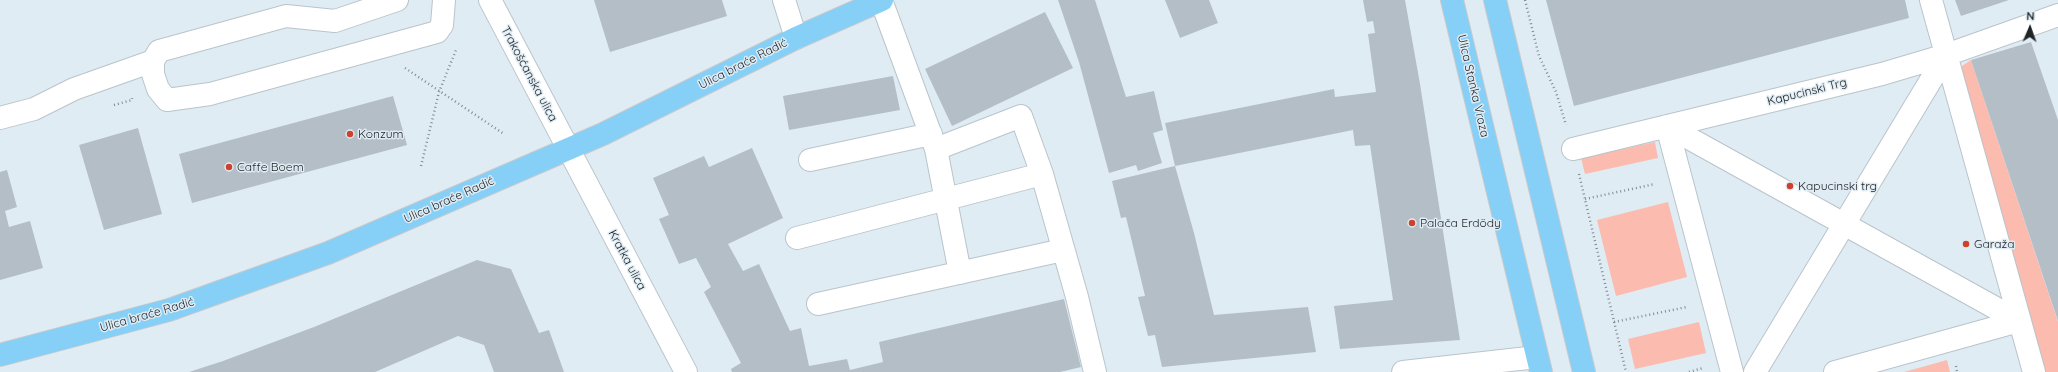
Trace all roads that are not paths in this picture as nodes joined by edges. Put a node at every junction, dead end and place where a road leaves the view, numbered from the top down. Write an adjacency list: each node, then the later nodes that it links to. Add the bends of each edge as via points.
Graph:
1 (397, 0): 12 (street, via 335,21 286,16 159,51)
2 (444, 0): 12 (street, via 442,25 437,32 210,94 167,100 158,89 153,74)
3 (490, 0): 16 (street, Trakošćanska ulica)
4 (784, 0): 10 (street)
5 (881, 0): 10 (main road, Ulica braće Radić); 15 (street)
6 (1452, 0): 28 (main road, Ulica Stanka Vraza)
7 (1495, 0): 32 (main road)
8 (1931, 0): 11 (street)
9 (2058, 15): 11 (street, Kapucinski Trg)
10 (796, 38): 16 (main road, Ulica braće Radić, via 603,134)
11 (1946, 55): 14 (street, Kapucinski Trg, via 1882,74); 21 (street); 26 (street)
12 (154, 61): 13 (street, via 74,89 34,109)
13 (0, 118)
14 (1667, 126): 17 (street, Kapucinski Trg); 21 (street); 33 (street)
15 (934, 142): 18 (street); 19 (street, via 1021,116); 20 (street)
16 (569, 148): 27 (main road, Ulica braće Radić, via 328,253 169,310); 29 (street, Kratka ulica)
17 (1573, 149)
18 (810, 160)
19 (1042, 174): 20 (street); 23 (street)
20 (947, 200): 22 (street); 24 (street)
21 (1844, 224): 26 (street); 34 (street)
22 (798, 238)
23 (1063, 250): 24 (street); 30 (street)
24 (960, 273): 25 (street)
25 (818, 304)
26 (2019, 321): 35 (street); 36 (street)
27 (0, 355)
28 (1539, 365): 31 (street)
29 (686, 372)
30 (1095, 372)
31 (1403, 372)
32 (1584, 372)
33 (1732, 372)
34 (1755, 372)
35 (1835, 372)
36 (2034, 372)

